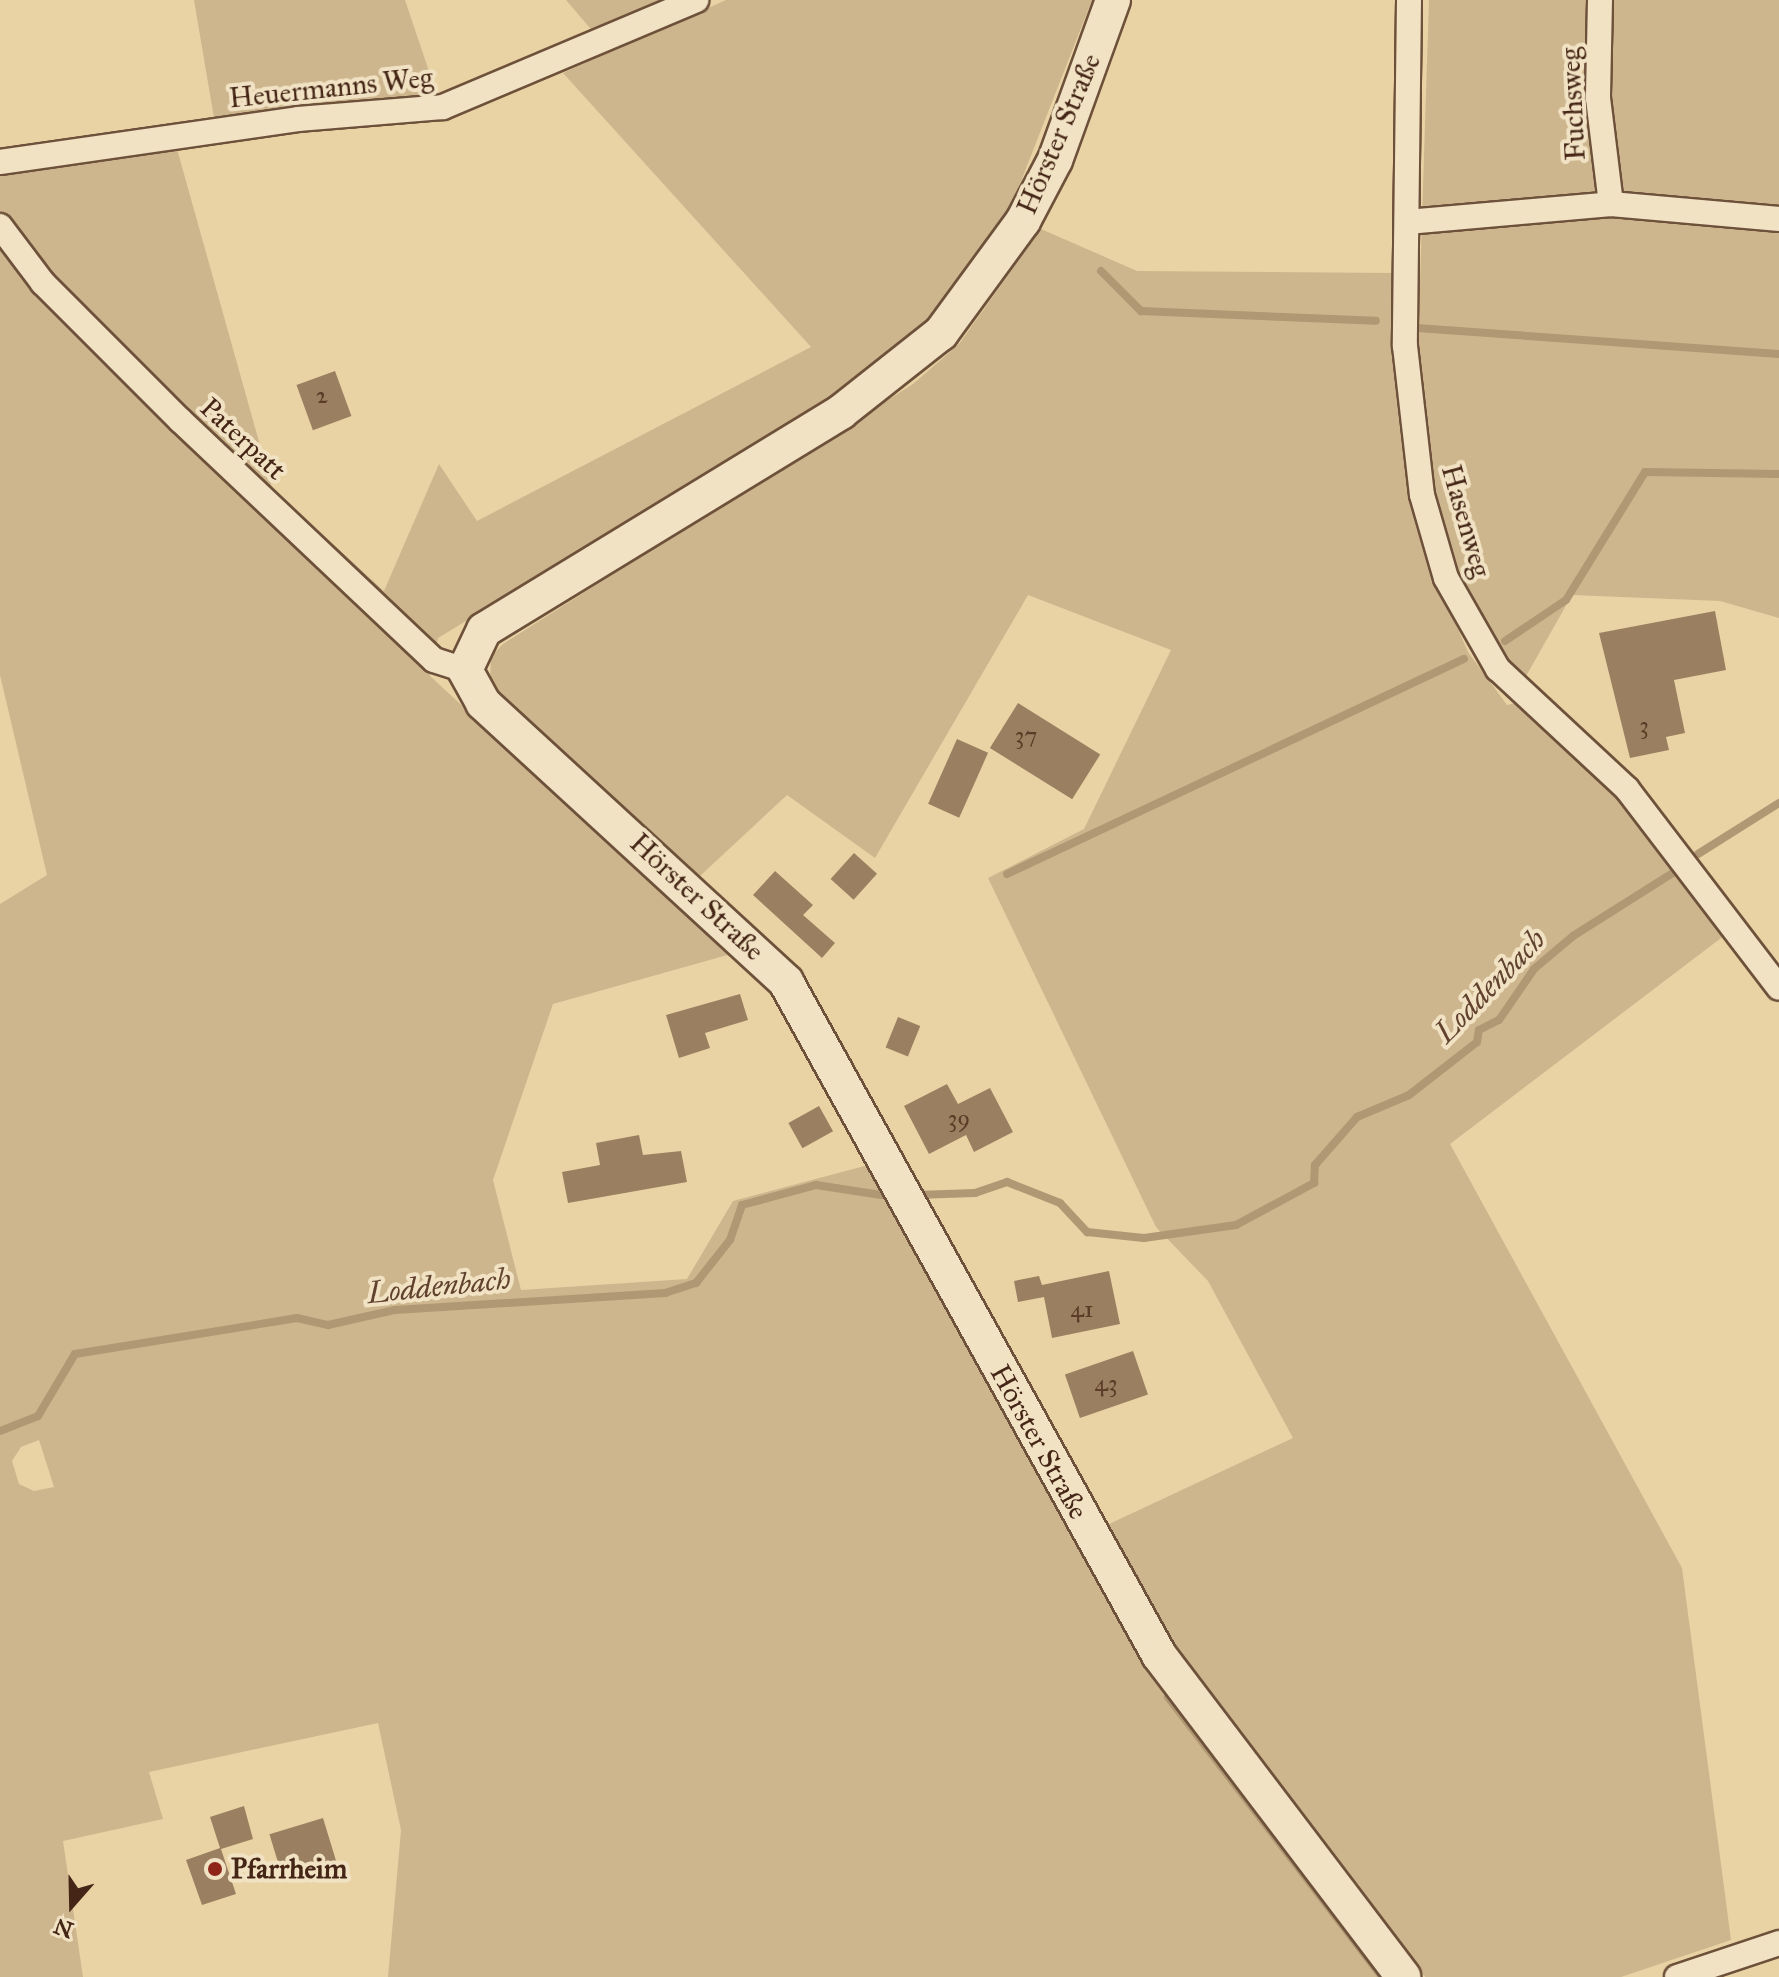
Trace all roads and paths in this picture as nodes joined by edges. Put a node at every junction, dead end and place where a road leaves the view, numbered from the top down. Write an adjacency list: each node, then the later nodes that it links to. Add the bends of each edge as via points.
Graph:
1 (696, 0): 5 (street, Heuermanns Weg, via 443,107 298,119)
2 (1113, 0): 10 (street, Hörster Straße, via 1029,209 991,272 941,333 841,412 484,630)
3 (1409, 0): 8 (street, Hasenweg)
4 (1600, 0): 6 (street, Fuchsweg, via 1598,98)
5 (0, 162)
6 (1611, 204): 7 (street); 8 (street)
7 (1779, 219)
8 (1407, 222): 11 (street, Hasenweg, via 1409,396 1422,495 1446,578 1498,669 1627,789)
9 (0, 226): 10 (street, Paterpatt, via 43,283 180,420 434,660)
10 (465, 670): 13 (street, Hörster Straße, via 483,703 786,982 1159,1655)
11 (1779, 988)
12 (1779, 1943): 14 (street)
13 (1403, 1977)
14 (1677, 1977)

